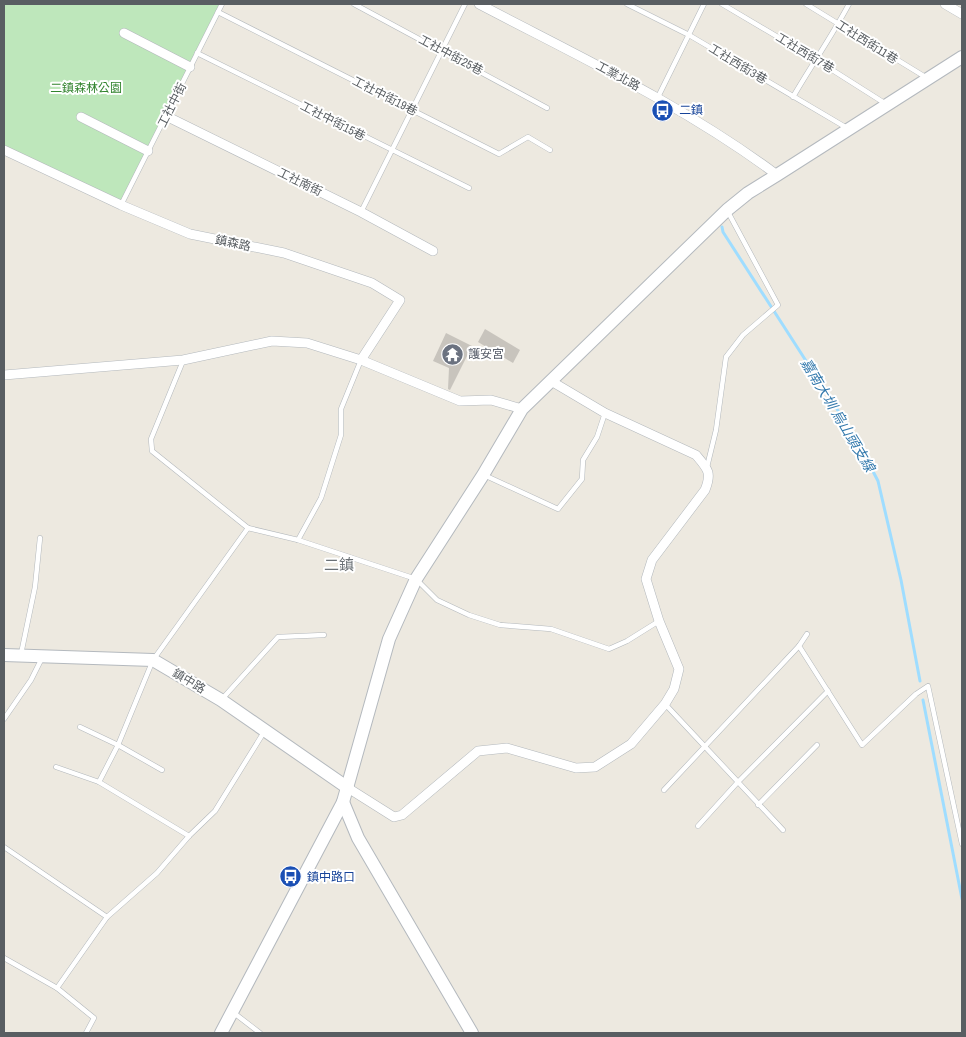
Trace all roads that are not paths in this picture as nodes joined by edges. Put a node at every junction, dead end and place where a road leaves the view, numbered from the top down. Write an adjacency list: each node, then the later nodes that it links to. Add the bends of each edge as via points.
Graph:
1 (222, 4): 11 (lane, 工社中街)
2 (354, 4): 16 (lane, 工社中街25巷)
3 (465, 4): 16 (lane)
4 (479, 4): 22 (street, 工業北路)
5 (627, 4): 15 (lane, 工社西街3巷)
6 (704, 4): 15 (lane)
7 (722, 4): 19 (lane, 工社西街7巷)
8 (806, 4): 13 (lane, 工社西街11巷)
9 (849, 4): 13 (lane)
10 (945, 4): 12 (street)
11 (218, 12): 17 (lane, 工社中街); 26 (lane, 工社中街19巷)
12 (962, 14)
13 (838, 24): 19 (lane); 21 (lane, 工社西街11巷)
14 (124, 33): 20 (street)
15 (689, 35): 22 (lane); 23 (lane, 工社西街3巷)
16 (442, 50): 25 (lane, 工社中街25巷); 26 (lane)
17 (197, 53): 20 (lane, 工社中街); 33 (lane, 工社中街15巷)
18 (962, 57): 21 (street)
19 (815, 59): 23 (lane); 24 (lane, 工社西街7巷)
20 (190, 67): 27 (lane, 工社中街)
21 (928, 79): 24 (street)
22 (658, 97): 34 (street, 工業北路, via 747,152)
23 (793, 97): 29 (lane, 工社西街3巷)
24 (887, 105): 29 (street)
25 (547, 108)
26 (412, 109): 31 (lane, 工社中街19巷, via 499,154 528,137); 33 (lane)
27 (166, 116): 32 (lane, 工社中街); 38 (street, 工社南街)
28 (81, 117): 32 (street)
29 (848, 128): 34 (street)
30 (4, 150): 36 (street, 鎮森路)
31 (550, 150)
32 (148, 151): 36 (lane, 工社中街)
33 (391, 151): 35 (lane, 工社中街15巷); 38 (lane)
34 (777, 175): 37 (street)
35 (469, 188)
36 (121, 205): 41 (street, 鎮森路, via 190,234 284,253 372,283 400,300)
37 (727, 210): 43 (street); 46 (lane, via 778,305 743,335 726,357)
38 (361, 212): 39 (street, 工社南街)
39 (433, 250)
40 (183, 360): 41 (street, via 272,341 307,344); 42 (street); 48 (lane, via 151,439 152,451)
41 (361, 360): 44 (street, via 460,401 491,400); 50 (lane, via 341,409 341,435 321,498)
42 (4, 375)
43 (551, 382): 44 (street); 45 (street)
44 (522, 409): 47 (street)
45 (605, 413): 46 (street, via 696,455); 47 (lane, via 597,436 583,460 582,479 558,509)
46 (707, 468): 52 (street, via 709,479 704,490 652,560 646,579)
47 (483, 474): 51 (street)
48 (248, 528): 50 (lane); 59 (lane)
49 (40, 538): 57 (lane)
50 (298, 540): 51 (lane)
51 (416, 579): 52 (lane, via 437,600 469,615 500,625 551,629 609,649); 73 (street, via 389,639)
52 (658, 621): 62 (street, via 679,669 674,689)
53 (807, 634): 55 (lane)
54 (324, 635): 61 (lane, via 278,637)
55 (800, 646): 60 (lane); 68 (lane)
56 (4, 655): 57 (street, 鎮中路)
57 (20, 656): 58 (street, 鎮中路)
58 (42, 657): 59 (street, 鎮中路); 63 (lane, via 31,680)
59 (153, 660): 61 (street, 鎮中路); 67 (lane)
60 (828, 691): 72 (lane); 80 (lane, via 862,745 928,686)
61 (221, 700): 65 (street, 鎮中路)
62 (665, 704): 68 (lane); 73 (street, via 631,744 595,767 576,768 508,748 478,751 402,816 394,817)
63 (4, 719)
64 (80, 727): 67 (lane)
65 (265, 730): 73 (street, 鎮中路); 79 (lane, via 215,810)
66 (817, 744): 76 (lane)
67 (118, 745): 70 (lane); 71 (lane)
68 (704, 747): 72 (lane); 74 (lane)
69 (56, 767): 71 (lane)
70 (162, 770)
71 (99, 782): 79 (lane)
72 (738, 782): 76 (lane); 77 (lane)
73 (348, 788): 75 (street)
74 (664, 790)
75 (343, 802): 85 (street); 89 (street, via 358,838)
76 (758, 805): 78 (lane)
77 (698, 826)
78 (782, 830)
79 (189, 836): 82 (lane, via 157,874)
80 (962, 844)
81 (4, 847): 82 (lane)
82 (107, 917): 84 (lane)
83 (4, 958): 84 (lane)
84 (57, 988): 86 (lane, via 94,1018)
85 (232, 1011): 87 (street); 88 (lane)
86 (86, 1033)
87 (221, 1033)
88 (260, 1033)
89 (472, 1033)

